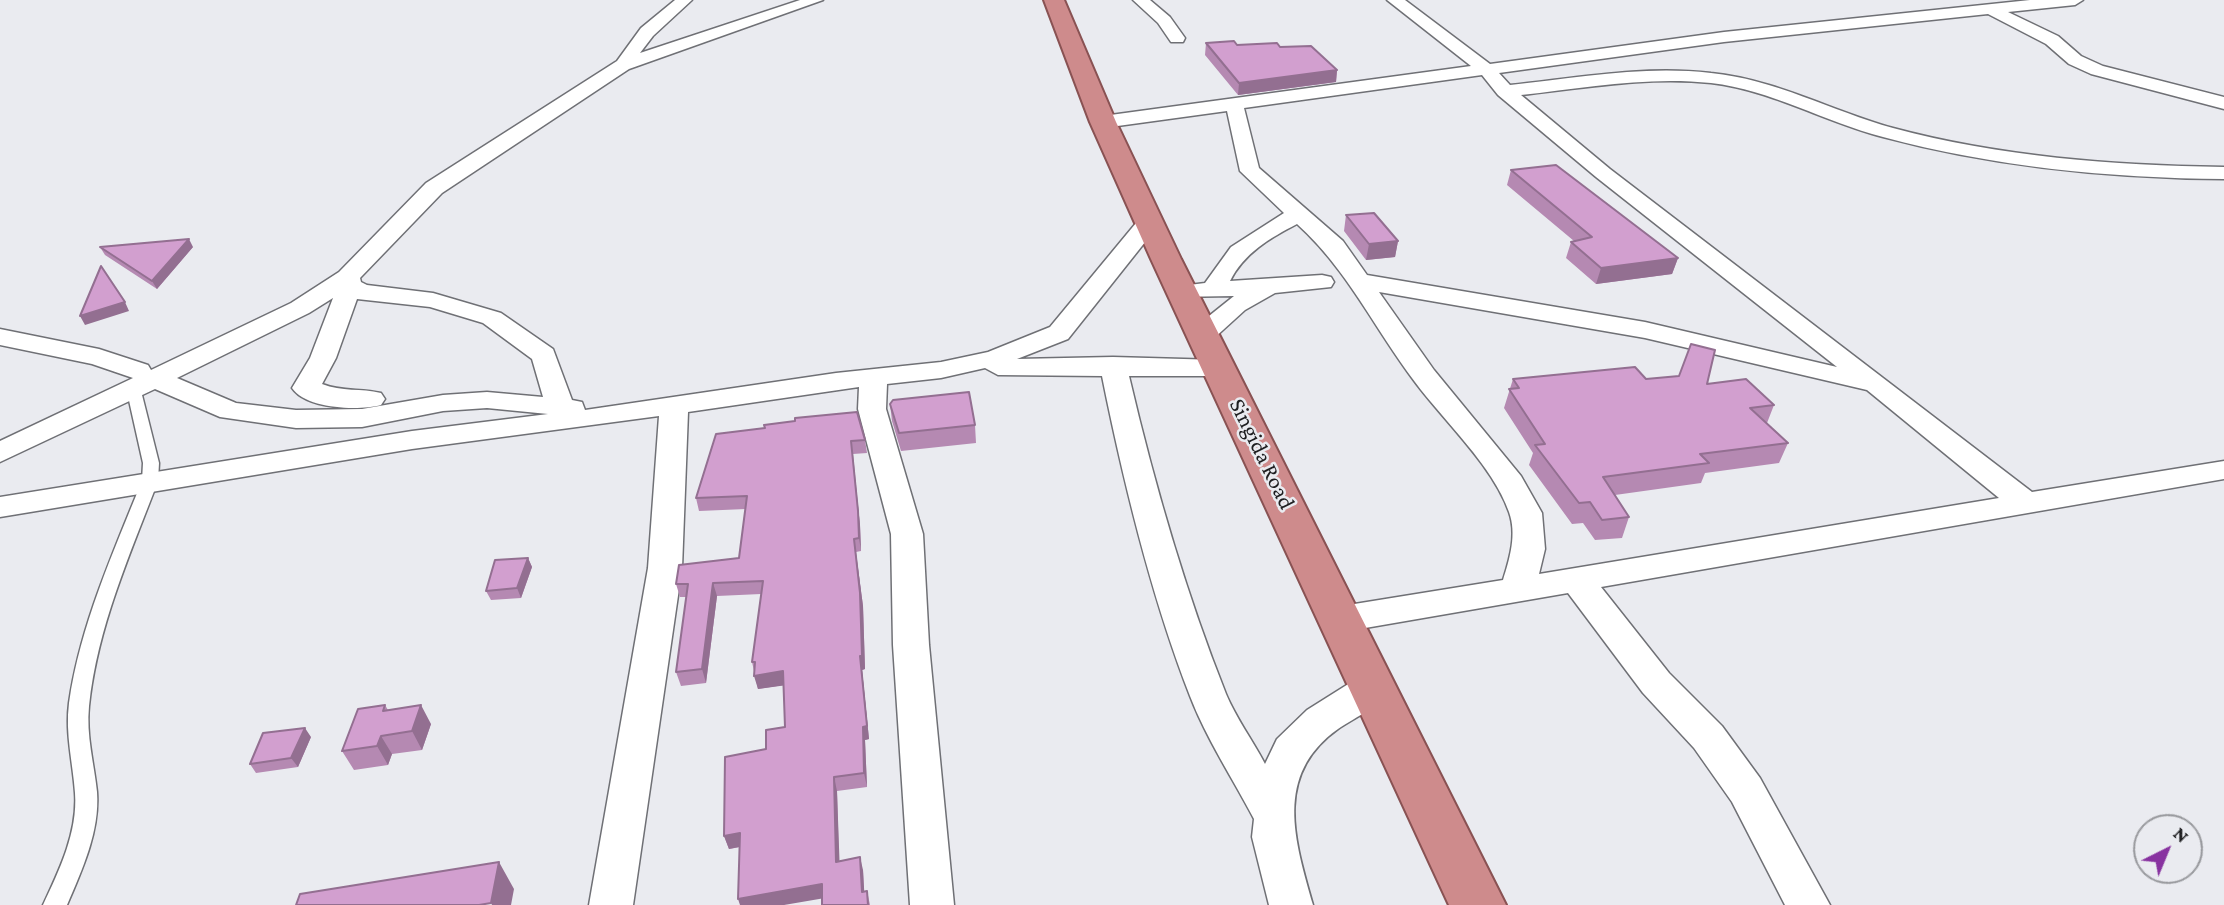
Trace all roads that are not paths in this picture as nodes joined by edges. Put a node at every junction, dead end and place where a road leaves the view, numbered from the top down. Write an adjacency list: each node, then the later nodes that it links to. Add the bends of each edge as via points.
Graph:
1 (684, 0): 10 (street, via 639,41)
2 (815, 0): 10 (street)
3 (1054, 0): 15 (highway, Singida Road)
4 (1141, 0): 9 (street)
5 (1395, 0): 11 (street)
6 (1959, 0): 8 (street)
7 (2075, 0): 8 (street)
8 (1994, 10): 11 (street, via 1724,37); 13 (street, via 2097,70)
9 (1177, 38)
10 (623, 65): 21 (street, via 434,188)
11 (1486, 69): 12 (street); 14 (street)
12 (1505, 91): 18 (street, via 1713,78 1884,131 1975,153 2116,170); 33 (street, via 1733,276)
13 (2224, 103)
14 (1234, 106): 15 (street); 17 (street)
15 (1103, 122): 20 (highway, Singida Road)
16 (1267, 127): 17 (street)
17 (1246, 144): 19 (street, via 1250,171)
18 (2224, 173)
19 (1301, 214): 22 (street, via 1335,246); 25 (street, via 1255,236)
20 (1149, 222): 25 (highway, Singida Road); 30 (street, via 1059,333 996,358)
21 (349, 281): 32 (street); 34 (street, via 323,358 306,388 336,399); 35 (street, via 360,292 433,300 492,318 544,355)
22 (1359, 281): 33 (street, via 1645,330 1799,364); 44 (street, via 1424,376 1506,476 1526,513 1530,549)
23 (1322, 282): 24 (street)
24 (1269, 286): 25 (street); 26 (street)
25 (1198, 291): 26 (highway, Singida Road)
26 (1203, 334): 29 (highway, Singida Road)
27 (0, 337): 32 (street, via 99,358)
28 (1113, 365): 29 (street); 30 (street); 47 (street, via 1165,565 1209,697)
29 (1219, 368): 45 (highway, Singida Road)
30 (941, 370): 31 (street)
31 (873, 377): 36 (street); 51 (street, via 872,408 907,534)
32 (142, 379): 34 (street, via 230,411 296,419 362,418); 38 (street); 40 (lane)
33 (1883, 389): 41 (street)
34 (469, 402): 35 (street)
35 (560, 405): 37 (street)
36 (674, 406): 37 (street); 50 (street, via 665,568)
37 (603, 416): 40 (street)
38 (0, 453)
39 (2224, 470): 41 (street)
40 (150, 481): 42 (street); 49 (lane, via 94,640 79,702 76,740 86,796 75,861)
41 (2028, 505): 43 (street)
42 (0, 507)
43 (1577, 580): 44 (street); 53 (street, via 1656,683 1716,748 1745,790)
44 (1517, 590): 45 (street)
45 (1342, 619): 46 (highway, Singida Road)
46 (1374, 686): 47 (street, via 1321,721 1291,750 1277,783); 48 (highway, Singida Road)
47 (1275, 820): 52 (street, via 1273,837)
48 (1463, 896)
49 (55, 905)
50 (611, 905)
51 (932, 905)
52 (1291, 905)
53 (1808, 905)

